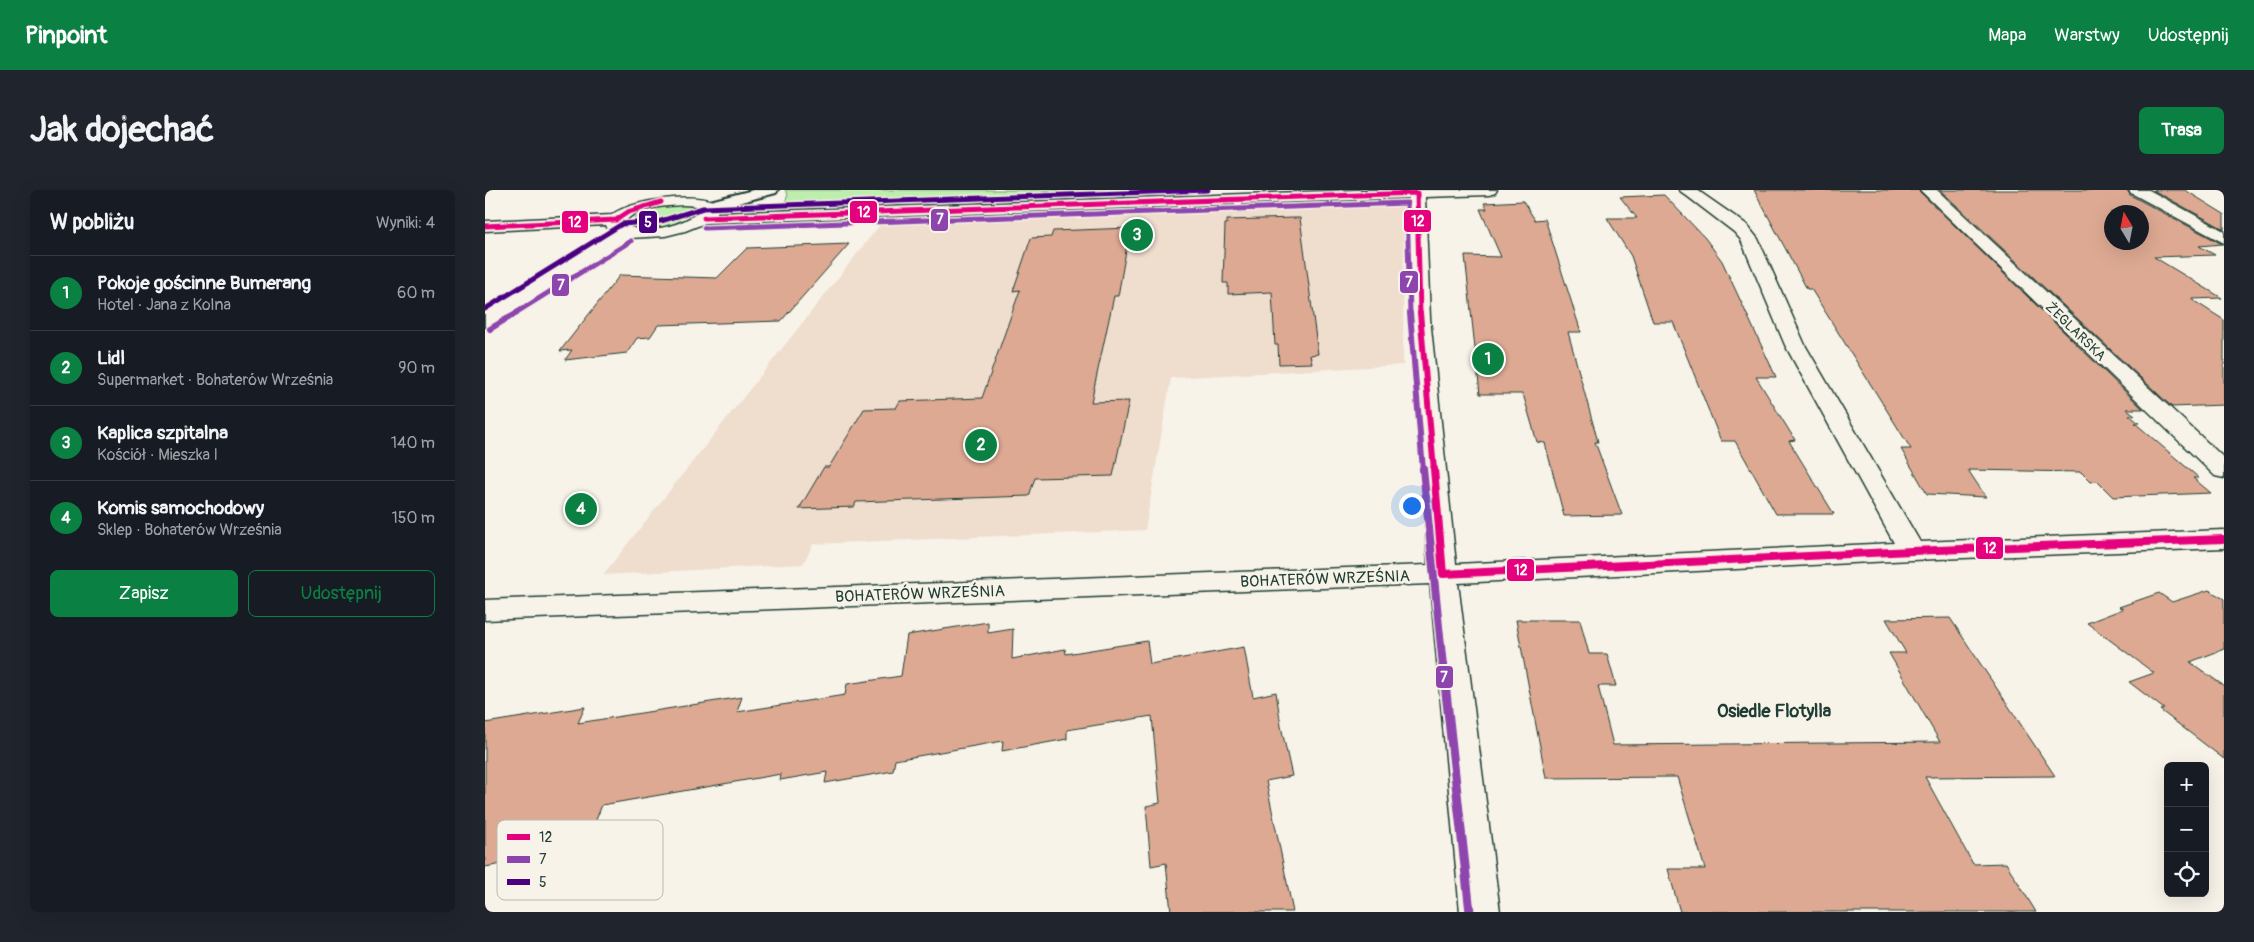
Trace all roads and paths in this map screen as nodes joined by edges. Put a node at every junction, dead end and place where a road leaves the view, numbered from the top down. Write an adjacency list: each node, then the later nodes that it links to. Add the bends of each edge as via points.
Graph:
1 (699, 190): 9 (street)
2 (771, 190): 10 (street)
3 (1489, 190): 7 (street)
4 (1687, 190): 17 (street, via 1740,228 1749,239 1795,345)
5 (1928, 190): 15 (street, ŻEGLARSKA)
6 (2137, 190): 13 (street)
7 (1417, 193): 10 (street); 18 (street, via 1422,338)
8 (656, 196): 9 (street); 12 (street, via 633,210)
9 (684, 200): 10 (street, via 698,201)
10 (707, 212): 12 (street, via 684,226 662,232)
11 (485, 226): 12 (street)
12 (621, 226): 14 (street)
13 (2224, 238)
14 (485, 321)
15 (2224, 472)
16 (2224, 539): 17 (street, BOHATERÓW WRZEŚNIA)
17 (1912, 551): 18 (street, BOHATERÓW WRZEŚNIA)
18 (1443, 574): 19 (street, BOHATERÓW WRZEŚNIA); 20 (street)
19 (485, 610)
20 (1480, 912)

